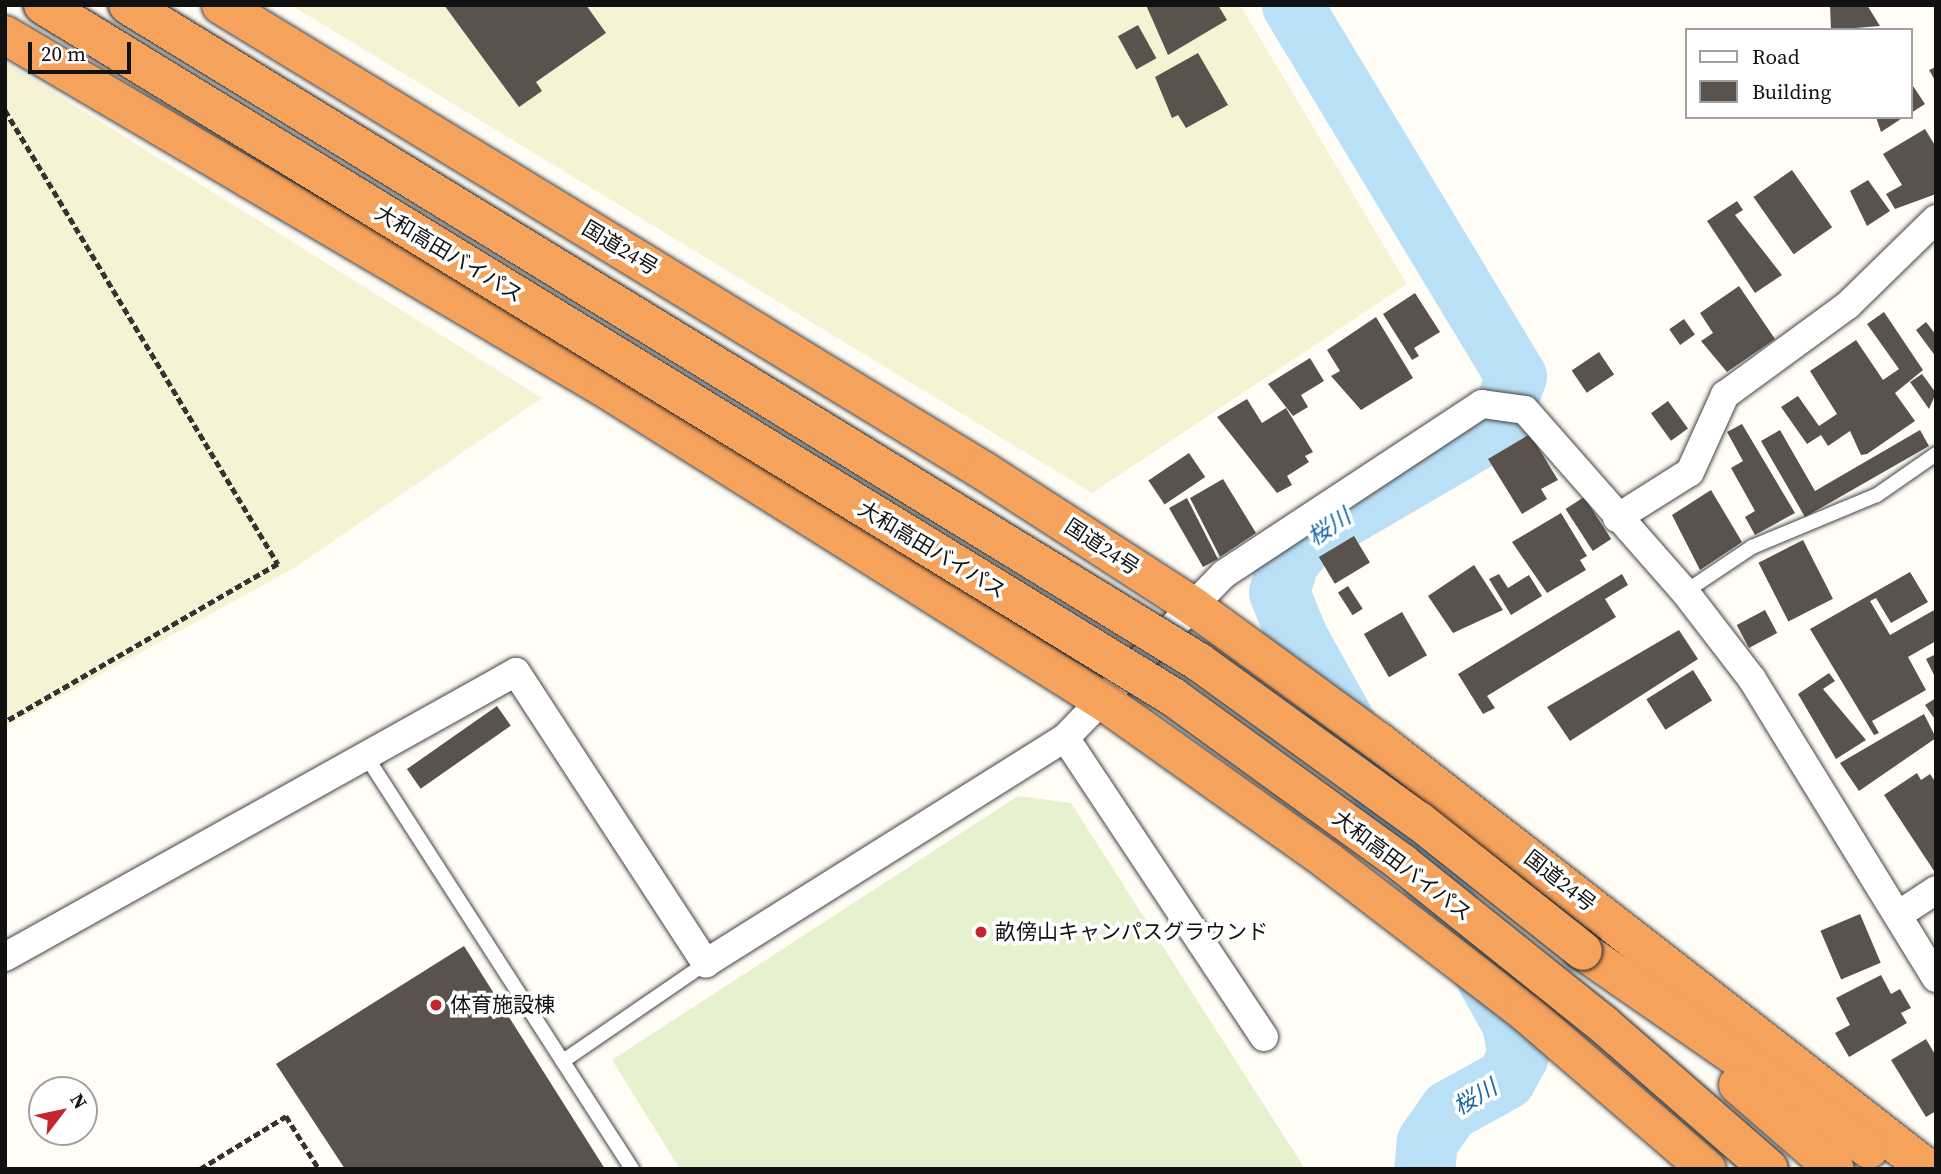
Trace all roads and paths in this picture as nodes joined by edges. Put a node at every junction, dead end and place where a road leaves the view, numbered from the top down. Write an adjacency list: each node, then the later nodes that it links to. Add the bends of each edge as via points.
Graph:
1 (43, 5): 27 (highway, 大和高田バイパス, bridge, via 1173,697 1402,863 1603,1024)
2 (128, 5): 17 (highway, 大和高田バイパス, bridge, via 1199,662 1419,821)
3 (221, 5): 10 (highway, 国道24号, via 984,471)
4 (5, 35): 11 (highway, via 603,387)
5 (5, 110): 12 (path, via 278,564)
6 (1936, 219): 8 (street, via 1848,305 1725,395 1690,472)
7 (1936, 454): 9 (lane, via 1877,495 1752,547)
8 (1617, 518): 9 (street); 10 (street, via 1525,410 1482,404 1224,574)
9 (1685, 592): 16 (street, via 1752,679)
10 (1194, 607): 11 (street); 30 (highway, 国道24号, via 1378,741)
11 (1106, 703): 13 (street); 26 (highway, via 1328,861 1525,1012)
12 (5, 722)
13 (1065, 738): 19 (street); 21 (street)
14 (366, 756): 18 (street); 19 (street, via 516,672); 22 (lane)
15 (1936, 890): 16 (street)
16 (1898, 915): 20 (street)
17 (1583, 951): 28 (highway, 大和高田バイパス); 29 (highway)
18 (5, 957)
19 (706, 963): 22 (lane)
20 (1936, 978)
21 (1264, 1037)
22 (563, 1061): 25 (lane)
23 (200, 1169): 24 (path, via 286,1116)
24 (319, 1169)
25 (632, 1169)
26 (1707, 1169)
27 (1769, 1169)
28 (1835, 1169)
29 (1893, 1169)
30 (1928, 1169)

